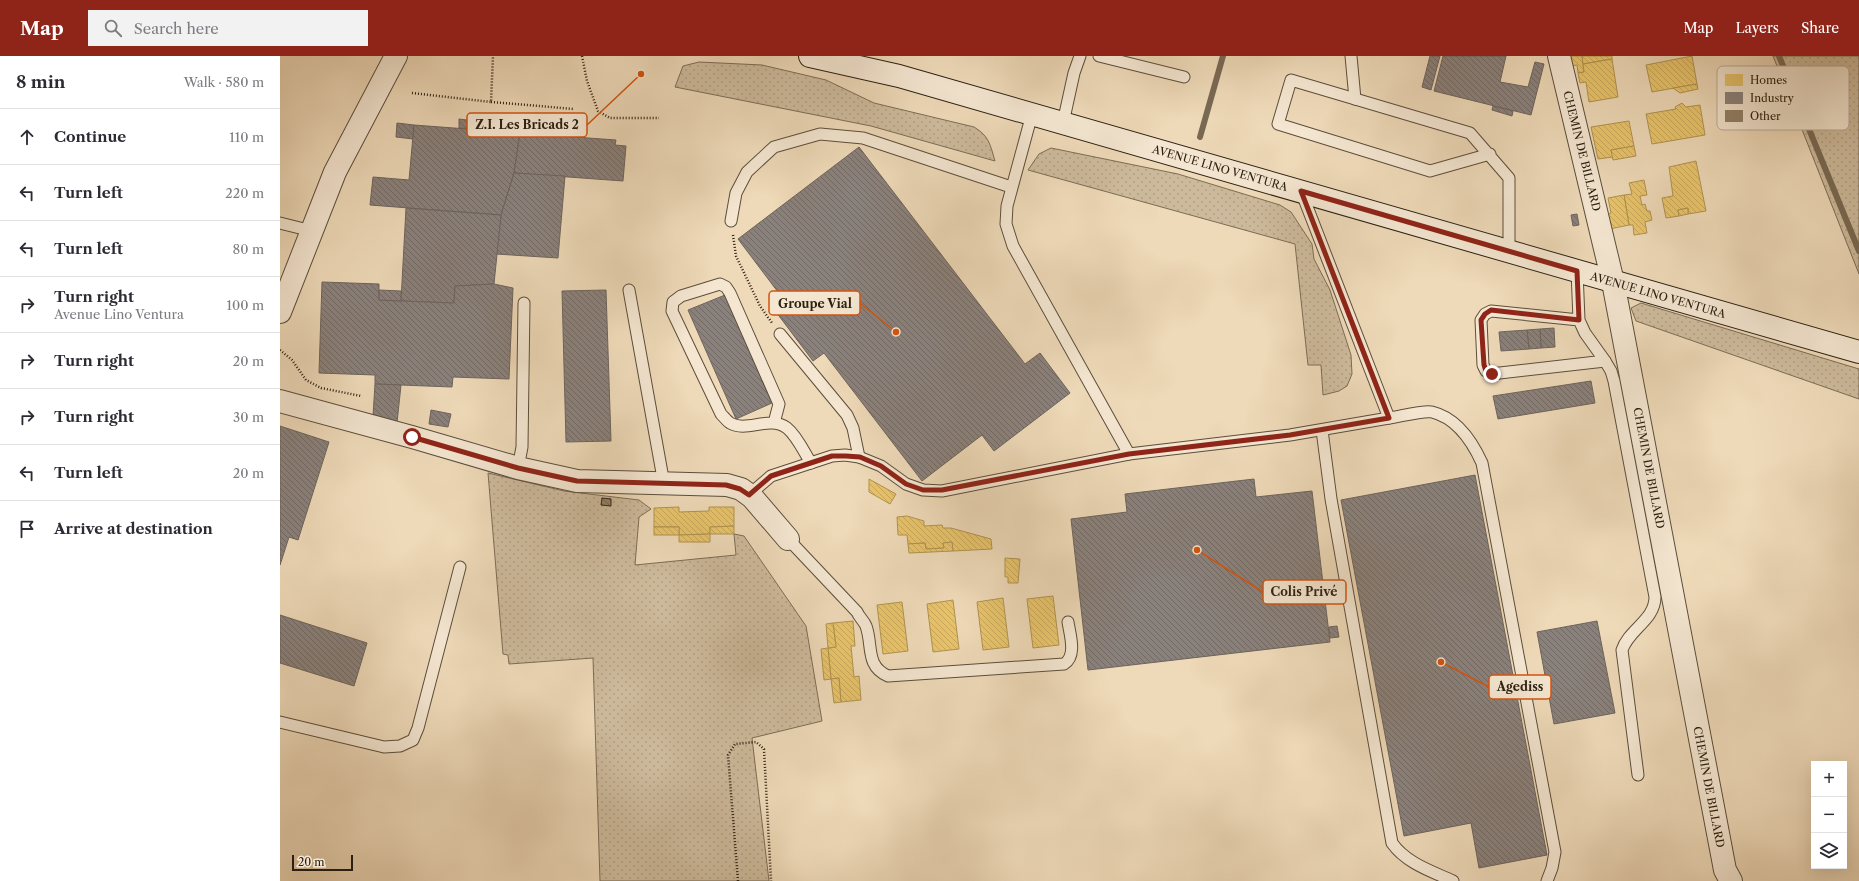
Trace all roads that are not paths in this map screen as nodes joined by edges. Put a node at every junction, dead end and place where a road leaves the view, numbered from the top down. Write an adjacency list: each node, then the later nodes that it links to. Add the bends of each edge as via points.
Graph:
1 (396, 56): 16 (street, via 335,172)
2 (810, 56): 9 (street, AVENUE LINO VENTURA, via 899,76)
3 (1080, 56): 10 (lane)
4 (1099, 56): 7 (lane)
5 (1352, 56): 8 (lane)
6 (1559, 56): 19 (street, CHEMIN DE BILLARD)
7 (1184, 77)
8 (1355, 99): 11 (lane, via 1470,133); 11 (lane, via 1291,80 1278,124 1430,171)
9 (1032, 114): 10 (street, AVENUE LINO VENTURA); 12 (lane)
10 (1063, 124): 13 (street, AVENUE LINO VENTURA)
11 (1490, 154): 17 (lane, via 1509,178)
12 (1011, 187): 14 (lane, via 863,138 820,134 774,147 748,172 736,193); 31 (lane, via 1006,224 1013,246)
13 (1301, 191): 17 (street, AVENUE LINO VENTURA); 28 (lane)
14 (731, 221)
15 (280, 223): 16 (lane)
16 (312, 231): 22 (street)
17 (1509, 251): 18 (street, AVENUE LINO VENTURA)
18 (1577, 271): 19 (street, AVENUE LINO VENTURA); 23 (lane)
19 (1613, 282): 25 (street, AVENUE LINO VENTURA); 44 (street, CHEMIN DE BILLARD, via 1725,870)
20 (629, 290): 35 (lane)
21 (524, 303): 34 (lane, via 522,447)
22 (280, 312)
23 (1579, 320): 26 (lane); 26 (lane, via 1491,310 1481,320 1486,371 1492,374)
24 (780, 334): 32 (lane, via 847,415)
25 (1859, 352)
26 (1605, 361): 41 (lane, via 1614,381 1655,598 1655,606 1650,615 1625,639 1622,650)
27 (280, 400): 34 (street)
28 (1389, 418): 30 (lane); 43 (lane, via 1431,412 1448,419 1463,431 1474,445 1482,463 1555,852)
29 (774, 423): 29 (lane, via 740,426 729,423 722,414 672,311 673,302 681,296 720,284 726,287 779,404); 33 (lane, via 792,433)
30 (1322, 430): 31 (lane); 42 (lane, via 1332,507 1392,843 1398,852 1410,861)
31 (1129, 454): 32 (lane, via 942,490 923,490 906,484 881,466)
32 (860, 457): 33 (lane, via 832,456)
33 (811, 463): 36 (lane, via 771,476)
34 (518, 468): 35 (street, via 577,481)
35 (664, 484): 36 (street, via 726,485)
36 (749, 495): 37 (street)
37 (788, 539): 39 (lane, via 857,612 866,626 874,666 888,676 1064,664 1070,661 1072,655)
38 (460, 567): 40 (lane, via 413,740 400,746 384,747)
39 (1068, 622)
40 (280, 722)
41 (1638, 775)
42 (1453, 881)
43 (1547, 881)
44 (1732, 881)

